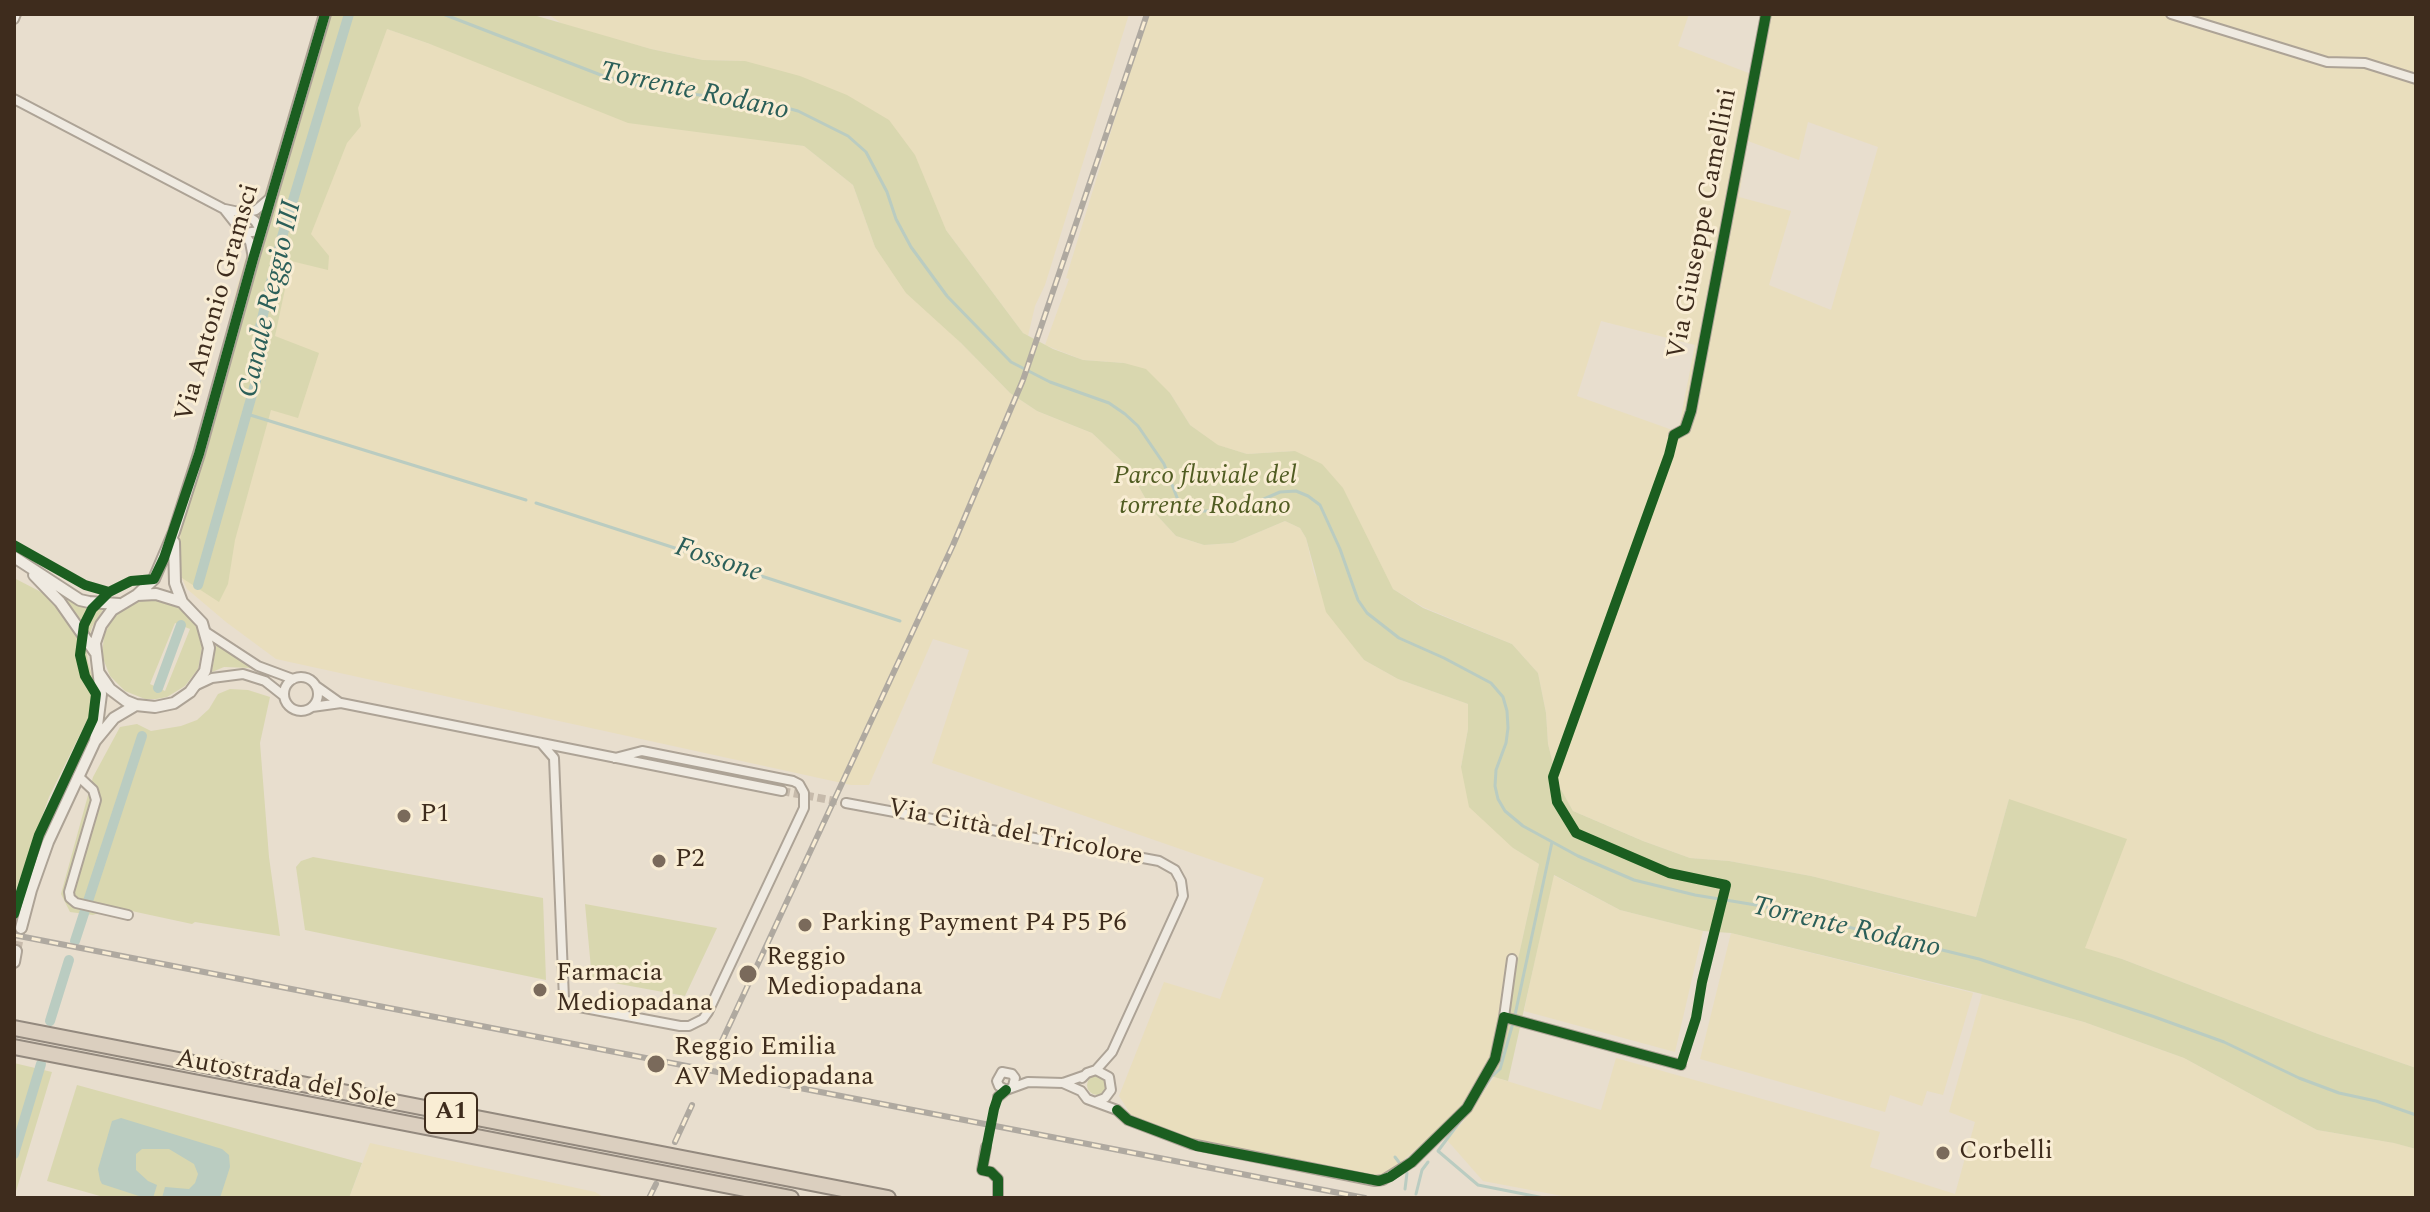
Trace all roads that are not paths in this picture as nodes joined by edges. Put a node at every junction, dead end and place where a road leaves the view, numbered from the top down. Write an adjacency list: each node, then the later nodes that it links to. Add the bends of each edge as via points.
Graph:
1 (325, 14): 6 (street, Via Antonio Gramsci)
2 (1766, 14): 12 (street, Via Giuseppe Camellini, via 1691,411 1685,429)
3 (2171, 14): 4 (street, via 2327,62 2365,63)
4 (2416, 79)
5 (14, 99): 7 (street)
6 (270, 198): 8 (street); 9 (street, Via Antonio Gramsci)
7 (224, 209): 8 (street); 10 (street)
8 (244, 213): 9 (street)
9 (261, 231): 10 (street); 11 (street, Via Antonio Gramsci)
10 (243, 233): 11 (street)
11 (253, 259): 13 (street, Via Antonio Gramsci)
12 (1674, 435)
13 (174, 532): 15 (street, Via Antonio Gramsci, via 154,579); 16 (street, Via Antonio Gramsci, via 175,583)
14 (18, 559): 17 (street, via 80,600); 19 (street, via 60,602)
15 (137, 595): 16 (street, via 165,595); 17 (street, Via Antonio Gramsci)
16 (182, 602): 18 (street, Via Antonio Gramsci)
17 (119, 604): 19 (street, via 101,625)
18 (206, 632): 21 (street, via 258,666); 22 (street, via 209,656)
19 (95, 652): 20 (street)
20 (99, 673): 26 (street, via 110,689); 28 (street)
21 (293, 679): 23 (street, via 308,678); 24 (street)
22 (197, 685): 24 (street, via 243,674 265,681); 26 (street, via 165,706)
23 (316, 686): 25 (street); 27 (street, via 318,697)
24 (284, 696): 27 (street, via 296,710)
25 (341, 703): 27 (street); 29 (street)
26 (136, 705): 28 (street, via 114,718)
27 (312, 707)
28 (95, 741): 31 (street)
29 (541, 743): 30 (street); 30 (street, via 554,758 564,999 574,1006 689,1026 708,1012 803,811 804,793 793,781 642,751)
30 (615, 758): 32 (street)
31 (78, 776): 34 (street, via 96,800 70,898); 35 (street, via 48,842)
32 (782, 791)
33 (846, 803): 40 (street, Via Città del Tricolore, via 1159,861 1175,870 1183,896)
34 (128, 915)
35 (21, 928)
36 (1512, 959): 37 (street)
37 (1504, 1017): 41 (street); 53 (street, via 1495,1059 1467,1108 1412,1162 1383,1180 1197,1146 1128,1120)
38 (14, 1028): 56 (highway, Autostrada del Sole / A1)
39 (14, 1047): 55 (highway, Autostrada del Sole / A1)
40 (1112, 1052): 42 (street); 45 (street)
41 (1681, 1065)
42 (1096, 1070): 44 (street); 45 (street)
43 (1014, 1076): 46 (street); 48 (street); 48 (street, via 1000,1074 997,1081)
44 (1083, 1076): 47 (street); 50 (street)
45 (1109, 1077): 49 (street)
46 (1028, 1082): 47 (street); 48 (street)
47 (1063, 1083): 50 (street)
48 (1006, 1087): 52 (street)
49 (1111, 1090): 51 (street); 53 (street)
50 (1081, 1091): 51 (street)
51 (1097, 1101): 53 (street)
52 (994, 1109)
53 (1117, 1110)
54 (986, 1147): 57 (street, via 982,1170 998,1179)
55 (791, 1198)
56 (888, 1198)
57 (998, 1198)

